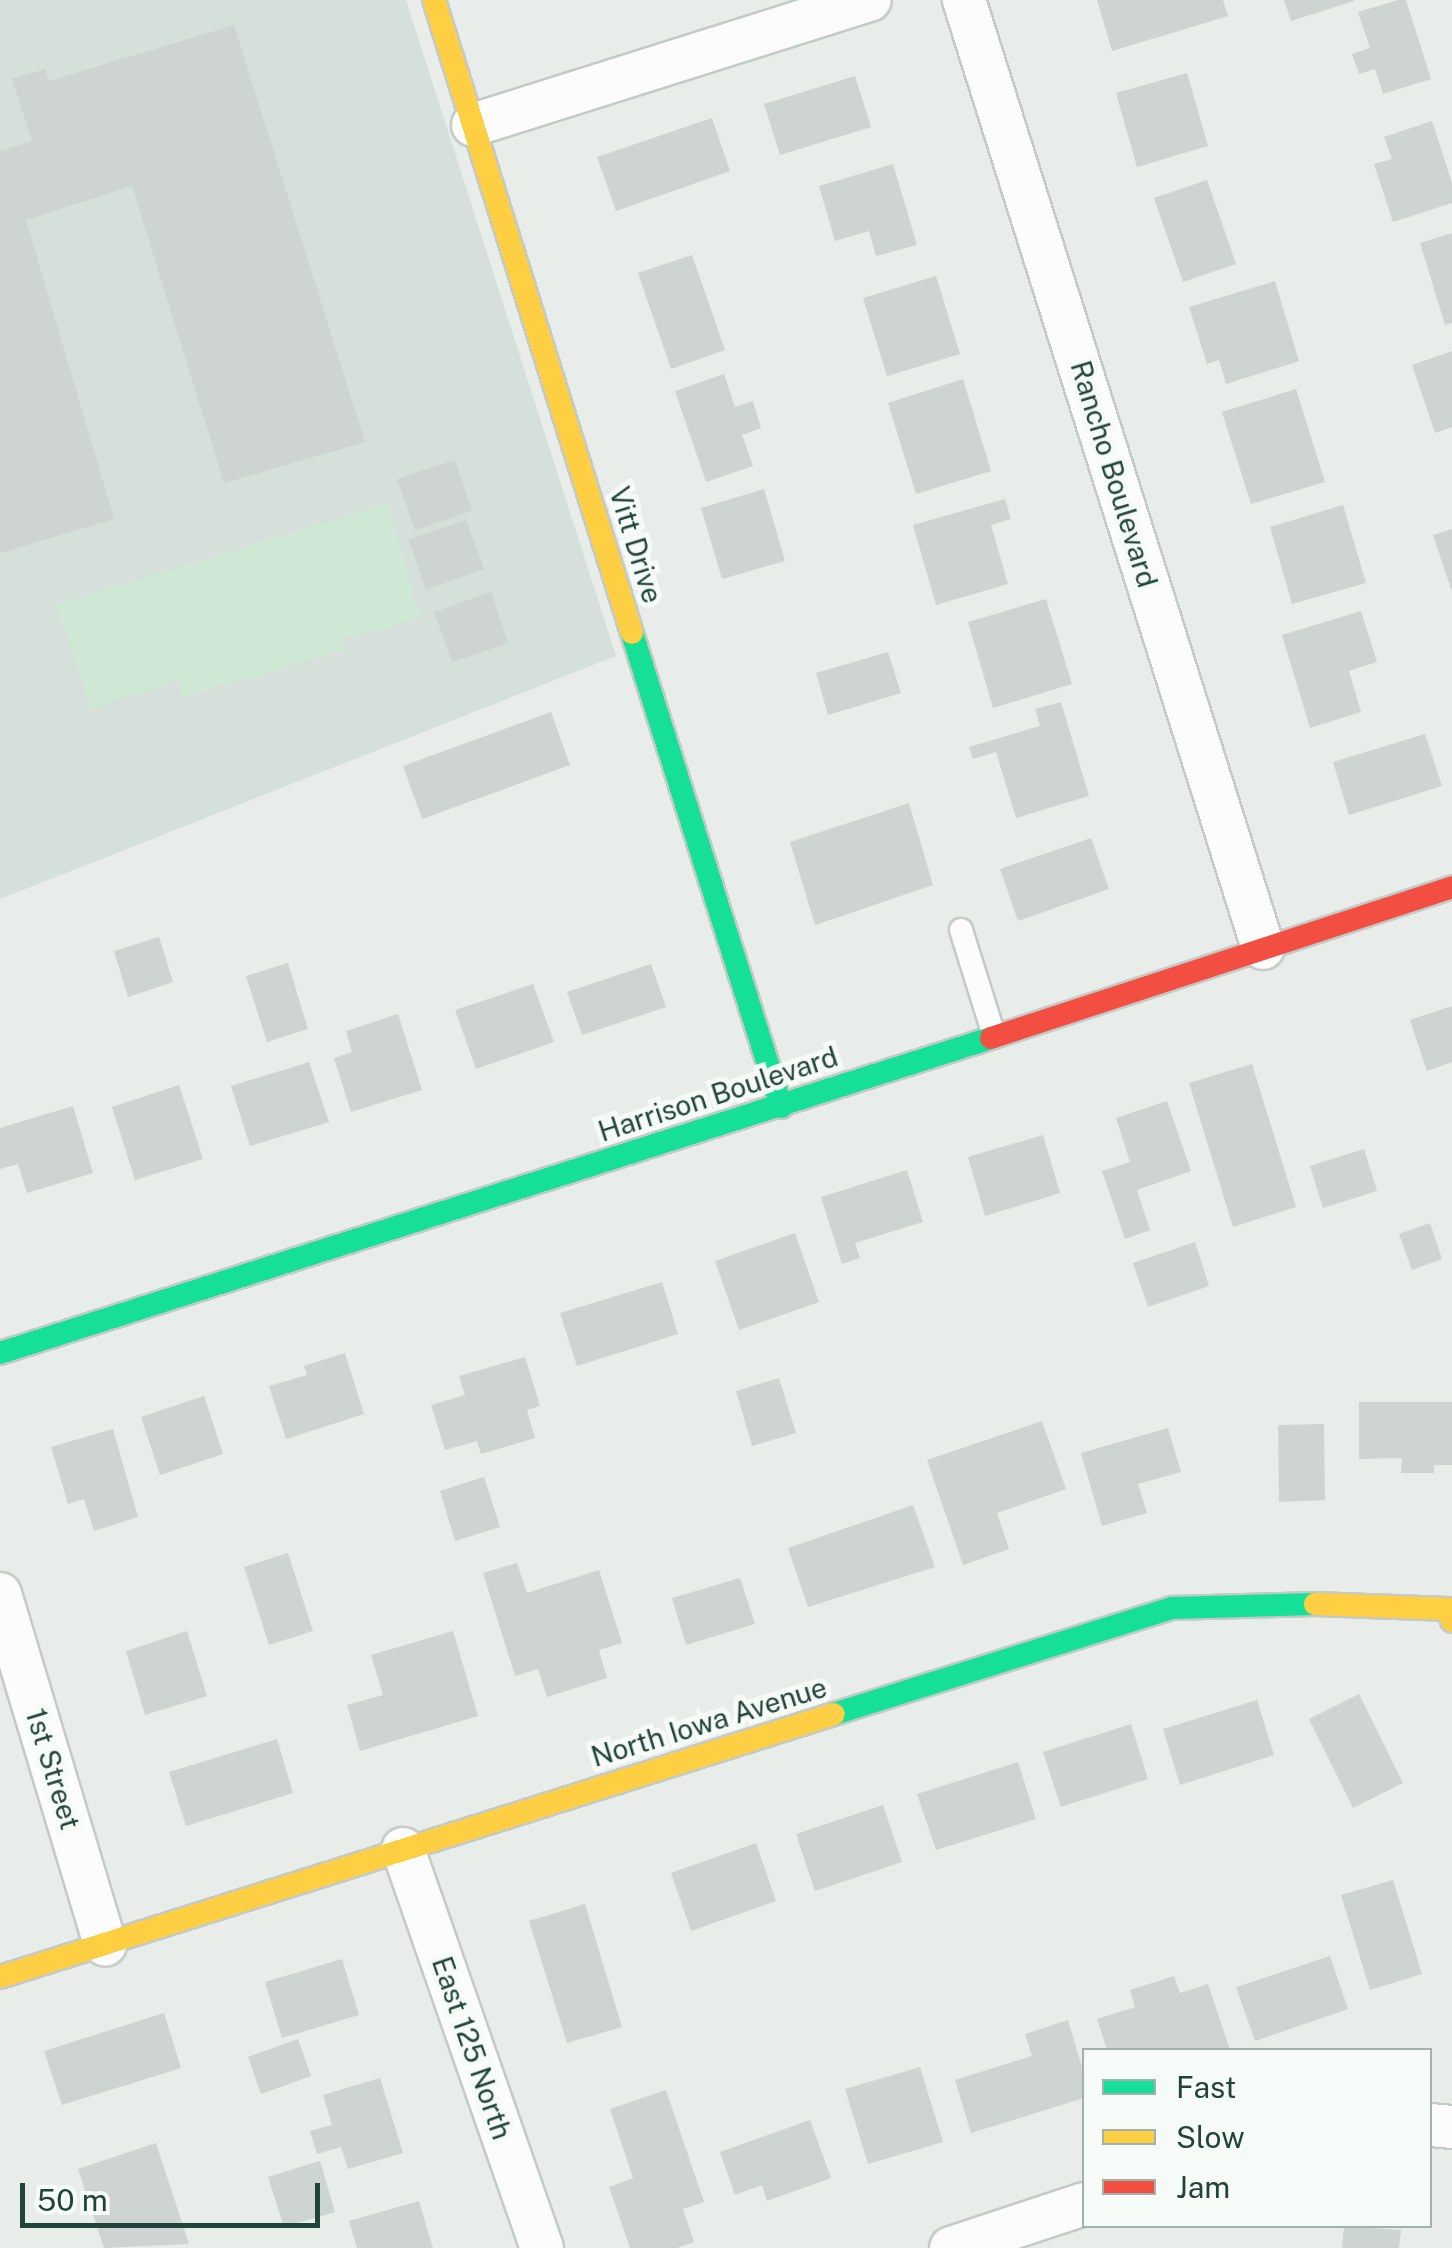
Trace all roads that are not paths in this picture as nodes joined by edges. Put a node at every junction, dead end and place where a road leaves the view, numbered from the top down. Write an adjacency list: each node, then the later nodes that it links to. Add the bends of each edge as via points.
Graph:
1 (434, 0): 4 (street, Vitt Drive)
2 (870, 0): 4 (street)
3 (964, 0): 7 (street, Rancho Boulevard)
4 (473, 124): 9 (street, Vitt Drive)
5 (1452, 887): 7 (street, Harrison Boulevard)
6 (961, 930): 8 (lane)
7 (1263, 948): 8 (street, Harrison Boulevard)
8 (994, 1035): 9 (street, Harrison Boulevard)
9 (780, 1107): 10 (street, Harrison Boulevard)
10 (0, 1352)
11 (0, 1594): 14 (street, 1st Street)
12 (1450, 1615): 13 (street, North Iowa Avenue, via 1273,1602 1172,1608)
13 (403, 1849): 14 (street, North Iowa Avenue); 17 (street, East 125 North)
14 (106, 1945): 15 (street, North Iowa Avenue)
15 (0, 1977)
16 (1082, 2205): 18 (street)
17 (542, 2248)
18 (951, 2248)

